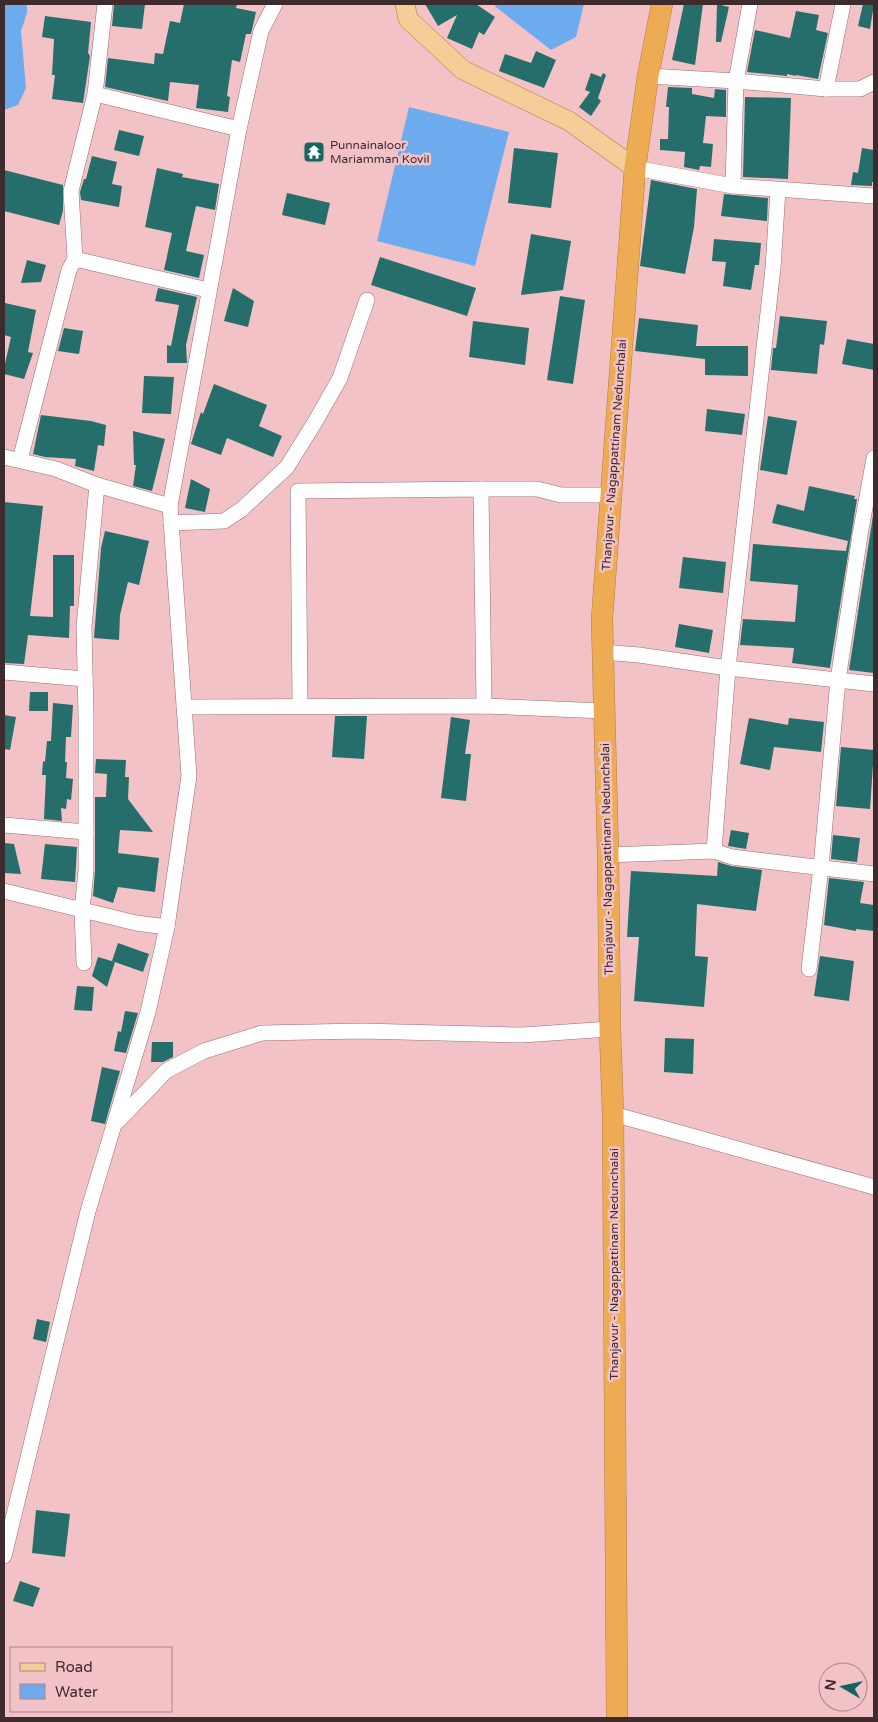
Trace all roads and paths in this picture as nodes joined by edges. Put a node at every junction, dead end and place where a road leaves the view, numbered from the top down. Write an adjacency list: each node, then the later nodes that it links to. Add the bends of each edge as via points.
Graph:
1 (105, 4): 11 (street)
2 (276, 4): 12 (street, via 261,31)
3 (405, 4): 13 (main road, via 408,18 463,70 569,121)
4 (662, 4): 7 (highway, Thanjavur - Nagappattinam Nedunchalai)
5 (750, 4): 8 (street)
6 (843, 4): 10 (street)
7 (648, 76): 8 (street); 13 (highway, Thanjavur - Nagappattinam Nedunchalai)
8 (736, 81): 10 (street); 14 (street)
9 (874, 82): 10 (street, via 860,89)
10 (826, 89)
11 (95, 94): 12 (street); 17 (street, via 71,191)
12 (239, 129): 18 (street)
13 (635, 168): 14 (street); 25 (highway, Thanjavur - Nagappattinam Nedunchalai)
14 (733, 186): 15 (street)
15 (778, 190): 16 (street); 29 (street, via 772,278)
16 (874, 196)
17 (75, 259): 18 (street); 22 (street)
18 (208, 290): 26 (street)
19 (367, 300): 27 (street, via 340,378 287,466 242,509 224,521)
20 (4, 457): 22 (street)
21 (874, 458): 32 (street)
22 (20, 460): 23 (street, via 56,469)
23 (97, 485): 26 (street); 31 (street, via 84,627)
24 (481, 489): 25 (street, via 537,489 561,495); 34 (street, via 298,491); 35 (street)
25 (611, 495): 28 (highway, Thanjavur - Nagappattinam Nedunchalai)
26 (170, 506): 27 (street)
27 (171, 523): 36 (street)
28 (602, 652): 29 (street); 37 (highway, Thanjavur - Nagappattinam Nedunchalai)
29 (728, 668): 32 (street); 40 (street)
30 (4, 672): 31 (street)
31 (85, 679): 39 (street)
32 (838, 680): 33 (street); 42 (street)
33 (874, 684)
34 (300, 706): 35 (street); 36 (street)
35 (484, 706): 37 (street)
36 (184, 707): 46 (street, via 189,776)
37 (604, 711): 41 (highway, Thanjavur - Nagappattinam Nedunchalai)
38 (4, 825): 39 (street)
39 (86, 832): 45 (street)
40 (714, 851): 41 (street); 42 (street, via 732,857)
41 (608, 855): 49 (highway, Thanjavur - Nagappattinam Nedunchalai)
42 (821, 867): 43 (street); 48 (street)
43 (874, 874)
44 (4, 891): 45 (street)
45 (82, 911): 46 (street); 47 (street)
46 (167, 927): 51 (street, via 148,1012)
47 (84, 963)
48 (808, 969)
49 (610, 1029): 50 (highway, Thanjavur - Nagappattinam Nedunchalai); 51 (street, via 522,1035 361,1031 262,1033 204,1051 166,1071)
50 (613, 1114): 52 (street); 54 (highway, Thanjavur - Nagappattinam Nedunchalai)
51 (115, 1124): 53 (street, via 88,1211)
52 (874, 1187)
53 (4, 1556)
54 (617, 1718)

